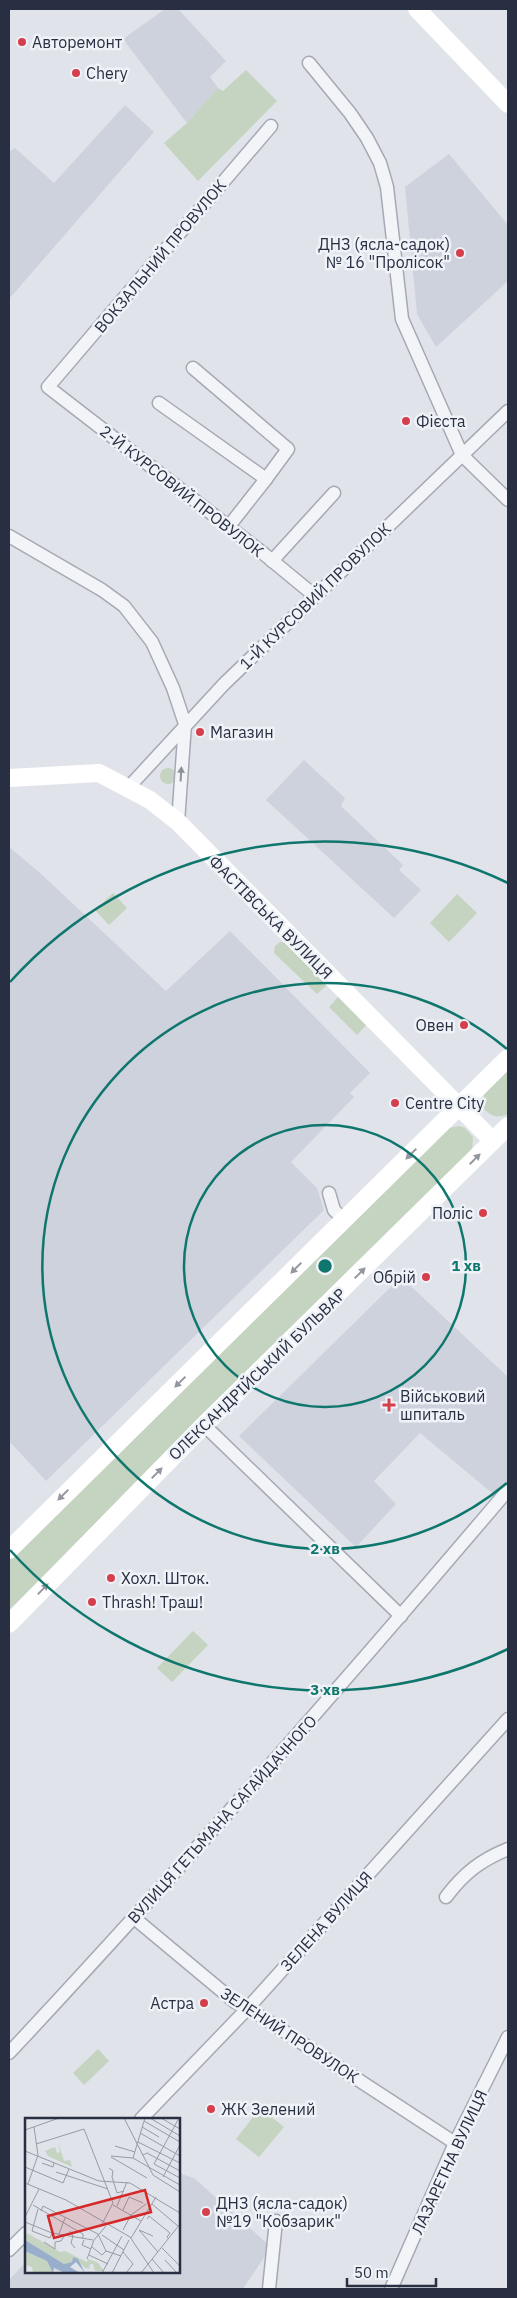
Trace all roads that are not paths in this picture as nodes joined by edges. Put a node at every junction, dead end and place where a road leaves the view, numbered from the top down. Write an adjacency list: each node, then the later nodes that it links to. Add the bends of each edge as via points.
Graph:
1 (417, 9): 3 (main road)
2 (309, 63): 9 (street, via 368,138 380,163 387,187 402,319)
3 (508, 104)
4 (271, 126): 6 (street, ВОКЗАЛЬНИЙ ПРОВУЛОК)
5 (193, 368): 10 (street, via 288,449)
6 (48, 387): 13 (street, 2-Й КУРСОВИЙ ПРОВУЛОК)
7 (159, 403): 10 (street)
8 (508, 411): 9 (street, 1-Й КУРСОВИЙ ПРОВУЛОК)
9 (462, 455): 12 (street); 16 (street, 1-Й КУРСОВИЙ ПРОВУЛОК)
10 (266, 479): 13 (street)
11 (334, 493): 15 (street)
12 (508, 500)
13 (229, 526): 15 (street, 2-Й КУРСОВИЙ ПРОВУЛОК)
14 (9, 536): 17 (street, via 124,606 152,642 173,688)
15 (272, 561): 16 (street, 2-Й КУРСОВИЙ ПРОВУЛОК)
16 (315, 596): 17 (street, 1-Й КУРСОВИЙ ПРОВУЛОК)
17 (184, 724): 19 (street, 1-Й КУРСОВИЙ ПРОВУЛОК); 20 (street, one-way to 17)
18 (9, 778): 19 (main road, ФАСТІВСЬКА ВУЛИЦЯ, via 98,774)
19 (128, 788): 20 (main road, ФАСТІВСЬКА ВУЛИЦЯ)
20 (178, 822): 22 (main road, ФАСТІВСЬКА ВУЛИЦЯ)
21 (508, 1058): 22 (main road)
22 (458, 1108): 24 (main road, ФАСТІВСЬКА ВУЛИЦЯ); 26 (main road, one-way to 26)
23 (508, 1126): 24 (main road, ОЛЕКСАНДРІЙСЬКИЙ БУЛЬВАР)
24 (493, 1141): 27 (main road, ОЛЕКСАНДРІЙСЬКИЙ БУЛЬВАР, one-way to 24)
25 (329, 1193): 26 (street, via 334,1210)
26 (344, 1220): 29 (main road, one-way to 29)
27 (204, 1425): 30 (street); 31 (main road, ОЛЕКСАНДРІЙСЬКИЙ БУЛЬВАР, one-way to 27)
28 (508, 1490): 30 (street, ВУЛИЦЯ ГЕТЬМАНА САГАЙДАЧНОГО)
29 (9, 1550)
30 (401, 1616): 35 (street, ВУЛИЦЯ ГЕТЬМАНА САГАЙДАЧНОГО, via 318,1713)
31 (9, 1624)
32 (508, 1719): 36 (street, ЗЕЛЕНА ВУЛИЦЯ)
33 (508, 1850): 34 (street, via 486,1858 456,1883)
34 (446, 1897)
35 (133, 1917): 36 (street, ЗЕЛЕНИЙ ПРОВУЛОК); 38 (street, ВУЛИЦЯ ГЕТЬМАНА САГАЙДАЧНОГО)
36 (247, 2009): 39 (street, ЗЕЛЕНА ВУЛИЦЯ); 40 (street, ЗЕЛЕНИЙ ПРОВУЛОК)
37 (508, 2037): 40 (street, ЛАЗАРЕТНА ВУЛИЦЯ)
38 (9, 2053)
39 (141, 2118)
40 (455, 2143): 45 (street, ЛАЗАРЕТНА ВУЛИЦЯ)
41 (276, 2221): 44 (street)
42 (25, 2234): 43 (street)
43 (9, 2250)
44 (269, 2289)
45 (391, 2289)

